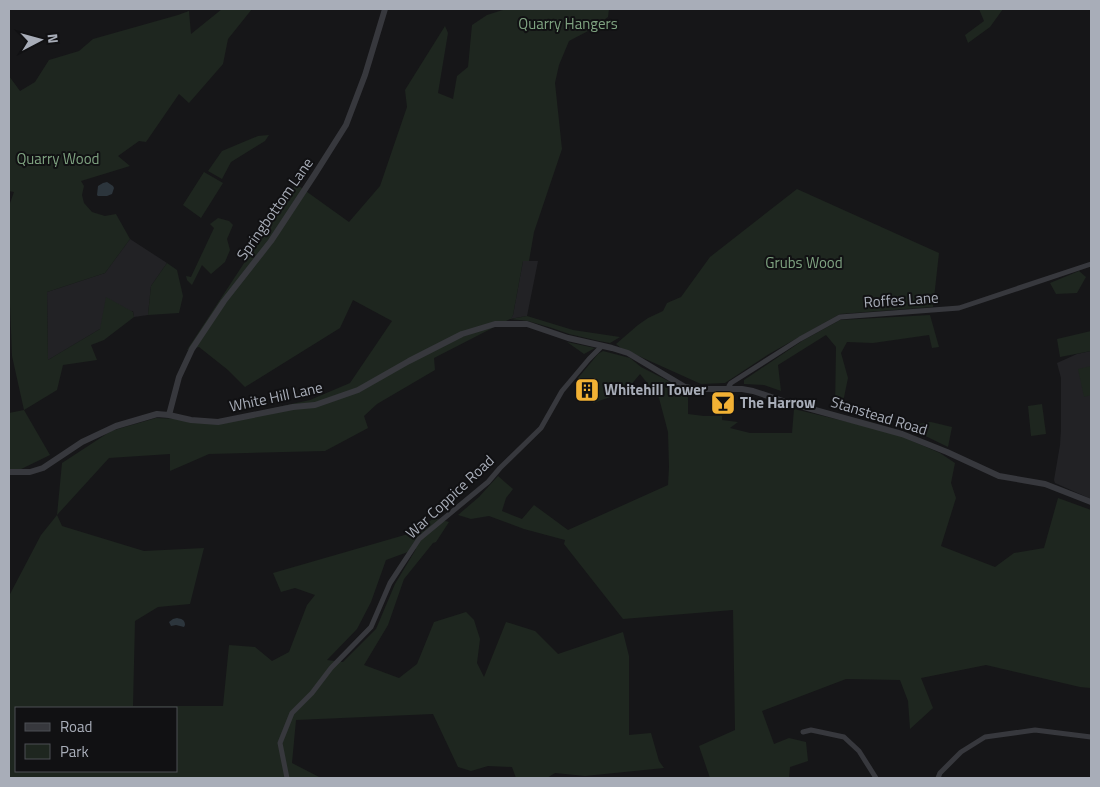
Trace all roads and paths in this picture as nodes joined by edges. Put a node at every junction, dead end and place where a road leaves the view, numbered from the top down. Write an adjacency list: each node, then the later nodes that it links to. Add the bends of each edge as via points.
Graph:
1 (385, 9): 5 (street, Springbottom Lane, via 346,125 271,241 224,301 192,349 179,377)
2 (1091, 264): 4 (street, Roffes Lane, via 959,308 840,317 731,383)
3 (602, 346): 4 (street, Stanstead Road, via 628,353 686,386); 5 (street, White Hill Lane, via 527,324 495,324 462,334 358,390 315,404 218,422); 10 (street, War Coppice Road, via 562,391 542,428 488,482 419,539 390,583 371,627 292,713 280,743)
4 (728, 389): 7 (street, Stanstead Road, via 753,391 902,434 999,476 1045,484)
5 (169, 415): 6 (street, White Hill Lane, via 157,414 116,426 82,442 43,468)
6 (9, 472)
7 (1091, 502)
8 (803, 732): 11 (street, via 811,730 844,737 859,751)
9 (1091, 737): 12 (street, via 1035,730 986,737 961,752)
10 (287, 778)
11 (876, 778)
12 (938, 778)

